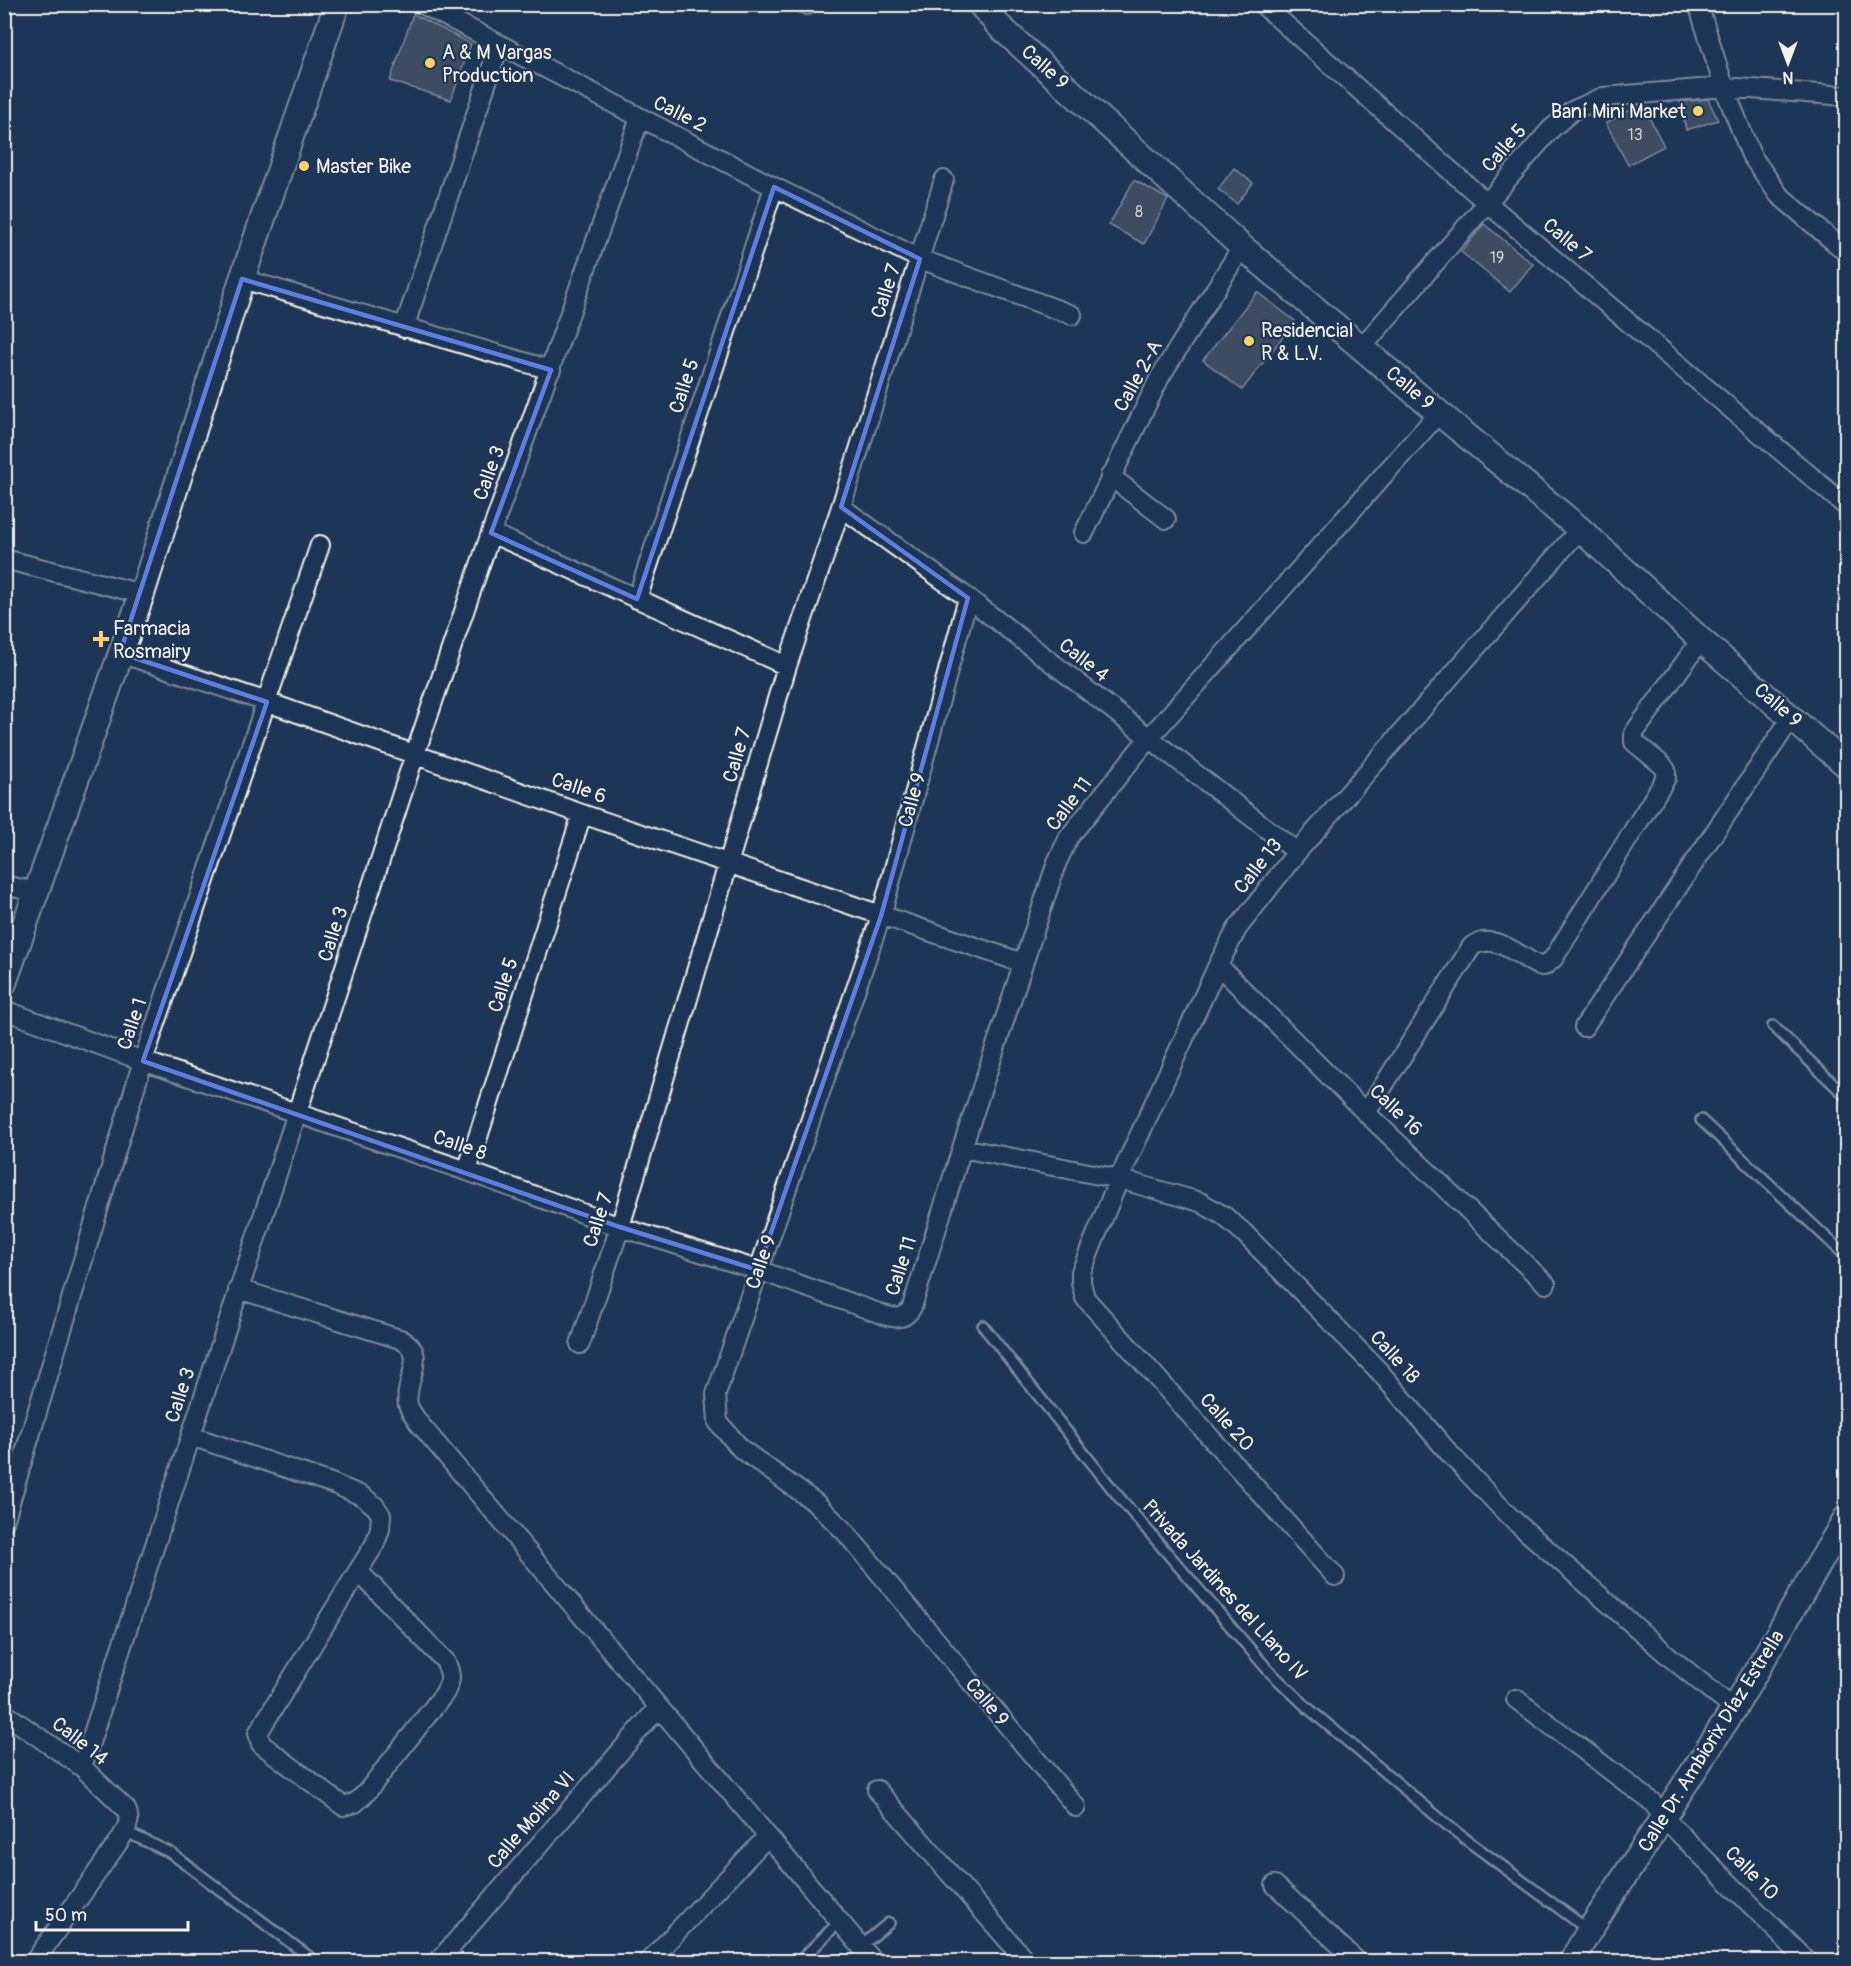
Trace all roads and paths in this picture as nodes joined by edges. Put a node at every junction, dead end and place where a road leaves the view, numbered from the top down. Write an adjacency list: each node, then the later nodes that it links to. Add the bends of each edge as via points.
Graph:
1 (336, 4): 16 (main road)
2 (422, 4): 6 (street, Calle 2)
3 (980, 4): 13 (main road, Calle 9, via 998,25)
4 (1698, 4): 7 (street)
5 (1274, 8): 12 (street, Calle 7)
6 (499, 46): 9 (street, Calle 2); 18 (street)
7 (1724, 87): 8 (street, Calle 5); 12 (street, Calle 5, via 1603,98 1572,111); 14 (street, via 1751,155 1779,195)
8 (1846, 96)
9 (640, 118): 11 (street, Calle 2); 20 (street, Calle 3)
10 (944, 180): 15 (street, Calle 7)
11 (774, 187): 15 (street, Calle 2); 32 (street, Calle 5)
12 (1486, 202): 19 (street, Calle 5); 23 (street, Calle 7)
13 (1242, 247): 19 (main road, Calle 9); 22 (street, Calle 2-A, via 1160,377)
14 (1846, 252)
15 (920, 259): 17 (street, Calle 2); 24 (street, Calle 7)
16 (243, 279): 18 (street); 31 (main road)
17 (1072, 315)
18 (404, 327): 20 (street)
19 (1362, 347): 21 (main road, Calle 9)
20 (550, 370): 27 (street, Calle 3)
21 (1439, 413): 26 (main road, Calle 9); 39 (street, Calle 11)
22 (1110, 476): 25 (street); 28 (street, Calle 2-A)
23 (1846, 506)
24 (841, 507): 33 (street, Calle 4); 36 (street, Calle 7)
25 (1166, 519)
26 (1580, 529): 34 (main road, Calle 9); 43 (street, Calle 13)
27 (491, 533): 32 (street); 40 (street, Calle 3)
28 (1083, 533)
29 (320, 545): 37 (street, Calle 1)
30 (4, 559): 31 (street)
31 (142, 594): 35 (main road)
32 (637, 598): 36 (street)
33 (968, 598): 39 (street, Calle 4); 47 (street, Calle 9)
34 (1701, 640): 38 (main road, Calle 9); 57 (street, via 1634,733 1634,742 1663,766 1666,778 1553,959 1539,966 1496,942 1472,946)
35 (120, 653): 37 (street, Calle 6); 46 (main road)
36 (787, 666): 44 (street, Calle 7)
37 (267, 702): 40 (street, Calle 6); 54 (street, Calle 1)
38 (1792, 717): 41 (main road, Calle 9); 53 (street)
39 (1149, 739): 43 (street, Calle 4); 48 (street, Calle 11, via 1069,837)
40 (414, 754): 42 (street, Calle 6); 56 (street, Calle 3)
41 (1846, 765)
42 (582, 813): 44 (street, Calle 6); 60 (street, Calle 5)
43 (1297, 852): 49 (street, Calle 13, via 1237,929)
44 (729, 862): 47 (street, Calle 6); 62 (street, Calle 7)
45 (4, 885): 46 (street)
46 (36, 892): 50 (main road)
47 (881, 916): 48 (street, Calle 6); 64 (street, Calle 9)
48 (1023, 963): 59 (street, Calle 11)
49 (1218, 965): 57 (street, Calle 16); 61 (street, Calle 13)
50 (4, 983)
51 (4, 1010): 54 (street, Calle 8)
52 (1773, 1026): 55 (lane)
53 (1584, 1027)
54 (143, 1061): 56 (street, Calle 8); 73 (street, Calle 1)
55 (1846, 1096)
56 (298, 1113): 60 (street, Calle 8); 66 (street, Calle 3)
57 (1366, 1113): 65 (street, Calle 16)
58 (1701, 1119): 63 (lane)
59 (962, 1148): 61 (street, Calle 18); 68 (street, Calle 11, via 912,1307)
60 (467, 1171): 62 (street, Calle 8)
61 (1119, 1179): 67 (street, Calle 13, via 1084,1263 1081,1282); 78 (street, Calle 18, via 1200,1202 1244,1232 1379,1371 1510,1517)
62 (620, 1227): 64 (street, Calle 8); 70 (street, Calle 7)
63 (1846, 1256)
64 (758, 1270): 68 (street, Calle 8, via 887,1316); 82 (street, Calle 9, via 716,1394 718,1422 741,1449 816,1503 846,1533)
65 (1546, 1284)
66 (238, 1289): 71 (street, Calle 3); 77 (street, via 410,1344 416,1361 408,1406 418,1422)
67 (1085, 1298): 75 (street, Calle 20)
68 (902, 1317)
69 (983, 1326): 89 (lane, Privada Jardines del Llano IV, via 1118,1496 1269,1671 1452,1829)
70 (580, 1344)
71 (191, 1436): 74 (street, via 334,1484 375,1506 381,1515 380,1529); 80 (street, Calle 3)
72 (1846, 1518): 78 (main road, Calle Dr. Ambiorix Díaz Estrella)
73 (4, 1522)
74 (358, 1571): 74 (street, via 258,1734 261,1744 343,1806 355,1803 364,1794 444,1694 452,1676 445,1661)
75 (1335, 1576)
76 (1516, 1699): 83 (street, Calle 10, via 1652,1802)
77 (658, 1708): 85 (street); 93 (street, Calle Molina VI)
78 (1734, 1709): 83 (main road, Calle Dr. Ambiorix Díaz Estrella)
79 (4, 1713): 80 (street, Calle 14)
80 (82, 1767): 84 (street, Calle 14, via 126,1809 129,1820)
81 (877, 1790): 97 (street)
82 (1076, 1807)
83 (1664, 1818): 89 (main road, Calle Dr. Ambiorix Díaz Estrella); 100 (street, Calle 10)
84 (124, 1831): 91 (street); 92 (lane, via 171,1853)
85 (768, 1837): 88 (street); 94 (street)
86 (1275, 1885): 98 (street)
87 (889, 1923): 90 (lane)
88 (836, 1926): 90 (street); 95 (lane)
89 (1589, 1931): 99 (main road, Calle Dr. Ambiorix Díaz Estrella)
90 (861, 1946): 96 (street)
91 (34, 1962)
92 (316, 1962)
93 (438, 1962)
94 (648, 1962)
95 (799, 1962)
96 (874, 1962)
97 (1027, 1962)
98 (1358, 1962)
99 (1571, 1962)
100 (1808, 1962)

